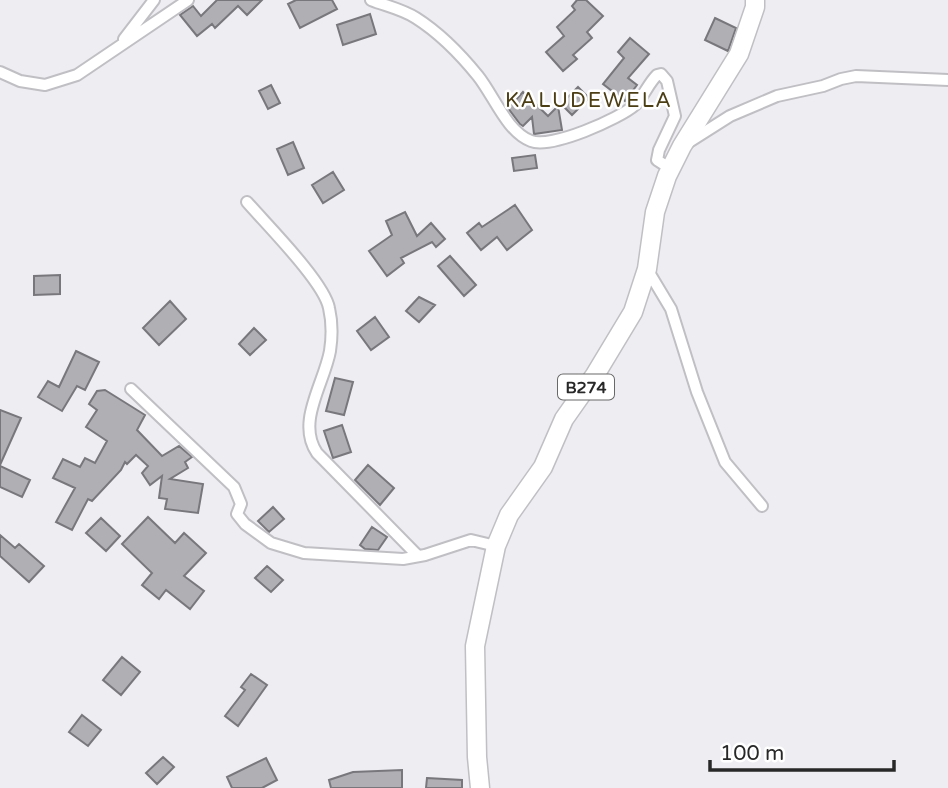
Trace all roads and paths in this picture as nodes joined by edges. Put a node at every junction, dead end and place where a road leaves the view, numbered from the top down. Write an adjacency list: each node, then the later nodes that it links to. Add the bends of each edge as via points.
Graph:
1 (154, 0): 5 (street)
2 (188, 0): 5 (street)
3 (371, 0): 9 (street, via 416,18 443,40 477,76 514,129 540,144 622,113 662,74 675,116 657,160)
4 (755, 0): 8 (main road, B274, via 739,54)
5 (119, 45): 6 (street, via 77,75 45,85)
6 (0, 72)
7 (948, 80): 8 (street, via 841,79 777,96 716,123)
8 (682, 146): 9 (main road, B274)
9 (671, 169): 11 (main road, B274, via 655,212)
10 (247, 202): 15 (street, via 318,285 329,305 330,350 309,419 310,443)
11 (647, 270): 13 (street, via 671,309 725,462); 14 (main road, B274, via 633,312 564,419 543,467 509,515)
12 (131, 389): 15 (street, via 234,488 241,504 237,514 271,543 304,553)
13 (762, 506)
14 (496, 546): 15 (street, via 471,540); 16 (main road, B274, via 475,646)
15 (418, 556)
16 (480, 788)

